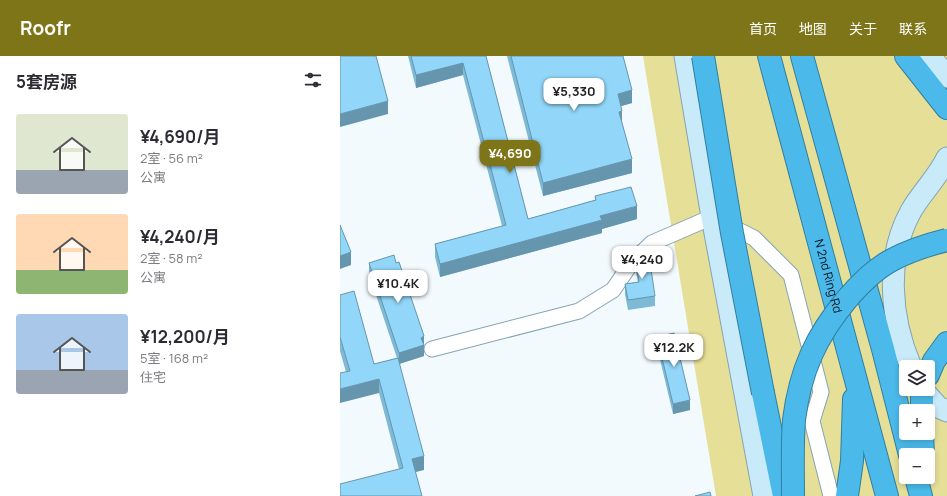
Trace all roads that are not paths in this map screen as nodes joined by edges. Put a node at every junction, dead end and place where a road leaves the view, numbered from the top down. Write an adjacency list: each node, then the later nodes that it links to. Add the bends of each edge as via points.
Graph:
1 (685, 56): 10 (main road)
2 (703, 56): 23 (highway, bridge, via 732,233)
3 (769, 56): 16 (highway, N 2nd Ring Rd)
4 (802, 56): 19 (highway)
5 (906, 56): 8 (highway)
6 (930, 56): 7 (main road)
7 (947, 77)
8 (947, 108)
9 (947, 158): 14 (main road, via 942,169 911,211 896,251 894,300 900,335)
10 (712, 217): 13 (street, via 652,243 632,262 613,290 579,311); 22 (main road); 25 (street, via 754,238 791,274 821,392 812,422)
11 (947, 240): 24 (highway, bridge, via 915,249 873,273 820,335 808,360 797,406 793,447)
12 (947, 343): 15 (highway)
13 (432, 349)
14 (908, 360)
15 (935, 360)
16 (855, 378): 26 (highway, via 852,461); 27 (highway, N 2nd Ring Rd)
17 (928, 396): 18 (main road, via 938,407)
18 (947, 411)
19 (908, 448)
20 (918, 484): 28 (highway)
21 (923, 484): 28 (highway)
22 (764, 496)
23 (784, 496)
24 (793, 496)
25 (831, 496)
26 (847, 496)
27 (887, 496)
28 (922, 496)

